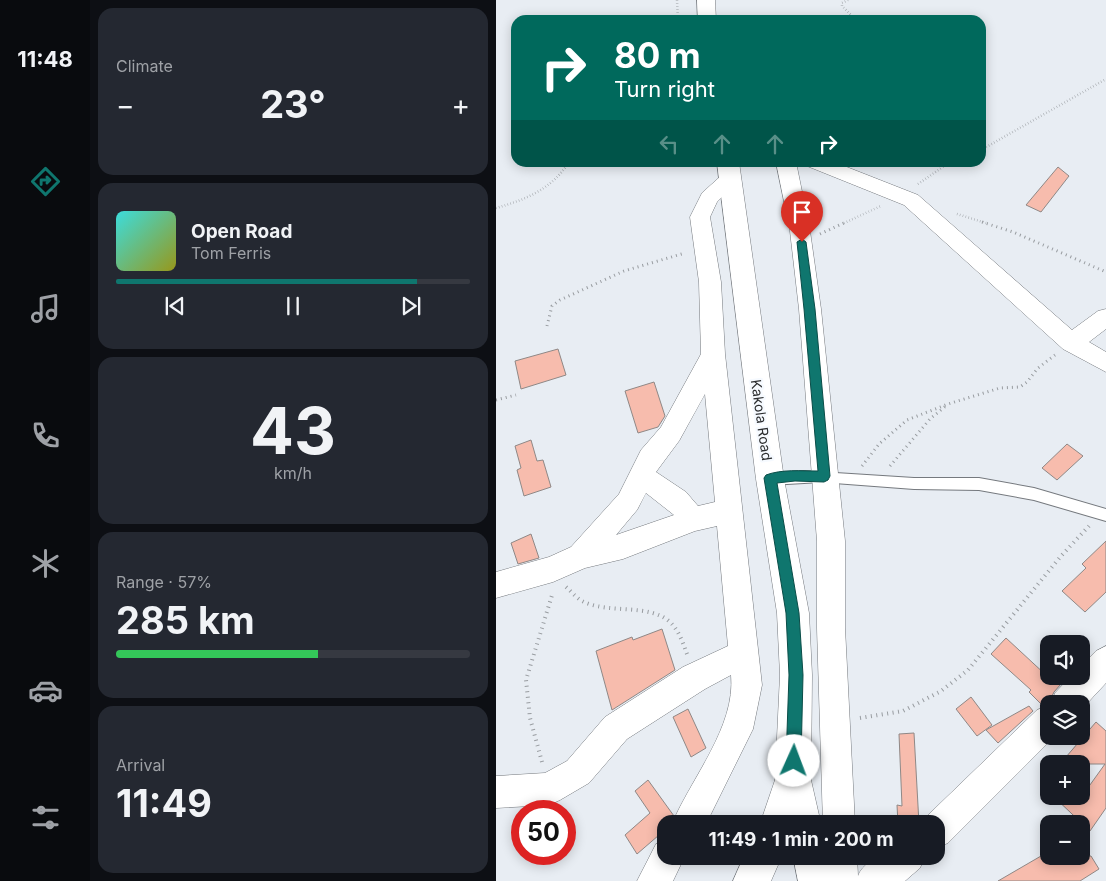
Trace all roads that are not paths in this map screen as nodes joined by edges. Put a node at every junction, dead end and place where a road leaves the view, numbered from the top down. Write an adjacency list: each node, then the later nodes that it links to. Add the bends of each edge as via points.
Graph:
1 (706, 0): 2 (main road)
2 (707, 15)
3 (787, 167): 10 (street, via 802,242)
4 (827, 167): 7 (street, via 902,196 919,206)
5 (729, 171): 8 (street, via 709,198 700,217 710,282); 12 (main road, Kakola Road)
6 (1106, 317): 7 (street)
7 (1071, 344): 9 (street)
8 (713, 354): 11 (street, via 670,434 650,458); 13 (street)
9 (1106, 363)
10 (824, 476): 12 (lane); 14 (lane, via 908,484 992,486); 27 (street, via 830,541)
11 (642, 477): 15 (street, via 671,494); 16 (street, via 628,502)
12 (770, 478): 22 (main road, Kakola Road, via 793,613 796,675)
13 (728, 511): 15 (street); 18 (street)
14 (1103, 514)
15 (692, 520): 16 (street, via 648,538)
16 (581, 556): 17 (street, via 553,569)
17 (496, 585)
18 (743, 654): 23 (street, via 694,678 616,728 578,772 549,788); 24 (street, via 747,685 738,729)
19 (1106, 661): 20 (street)
20 (1074, 695)
21 (1040, 729): 28 (street)
22 (793, 780): 25 (main road, Kakola Road); 26 (main road)
23 (496, 792)
24 (693, 815)
25 (781, 815)
26 (801, 815)
27 (839, 815)
28 (945, 822)
29 (663, 865): 34 (street)
30 (760, 865): 35 (main road)
31 (813, 865): 36 (main road)
32 (841, 865): 37 (street)
33 (898, 865): 38 (street)
34 (654, 881)
35 (752, 881)
36 (816, 881)
37 (842, 881)
38 (873, 881)

